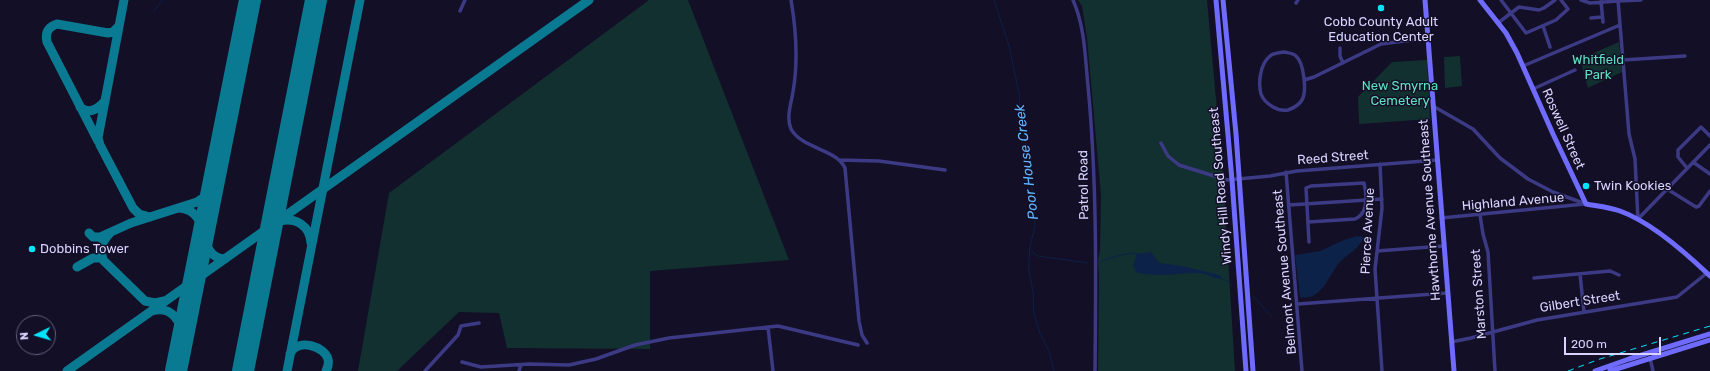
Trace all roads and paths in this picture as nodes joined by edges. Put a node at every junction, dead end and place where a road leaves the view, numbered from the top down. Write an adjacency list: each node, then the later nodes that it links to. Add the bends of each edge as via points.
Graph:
1 (465, 0): 15 (street)
2 (791, 0): 37 (street, via 795,64 789,123 802,140)
3 (1073, 0): 83 (street, Patrol Road, via 1080,17 1083,38 1094,155)
4 (1216, 0): 46 (main road, Windy Hill Road Southeast)
5 (1223, 0): 45 (main road, Windy Hill Road Southeast)
6 (1425, 0): 23 (main road, Hawthorne Avenue Southeast)
7 (1480, 0): 20 (main road, Roswell Street)
8 (1501, 0): 16 (street)
9 (1554, 0): 16 (street, via 1539,10 1521,6)
10 (1561, 0): 22 (street, via 1568,9 1556,20)
11 (1581, 0): 13 (street, via 1590,3)
12 (1641, 0): 14 (street)
13 (1601, 1): 14 (street); 17 (street)
14 (1618, 1): 21 (street)
15 (460, 11)
16 (1511, 12): 20 (street); 22 (street, via 1526,33)
17 (1602, 17): 18 (street); 19 (street)
18 (1590, 18)
19 (1603, 22)
20 (1498, 23): 29 (main road, Roswell Street, via 1511,41)
21 (1620, 25): 27 (street); 29 (street)
22 (1543, 26): 24 (street)
23 (1428, 38): 28 (street, via 1387,43); 33 (main road, Hawthorne Avenue Southeast)
24 (1550, 47)
25 (1340, 48): 28 (street)
26 (1685, 56): 27 (street)
27 (1623, 60): 56 (street, via 1629,134 1635,158)
28 (1343, 63): 31 (street, via 1314,78)
29 (1523, 66): 32 (main road, Roswell Street)
30 (1575, 70): 32 (street)
31 (1304, 80): 31 (street, via 1302,67 1296,56 1284,52 1276,53 1264,64 1260,92 1276,109 1291,109 1302,100 1305,91)
32 (1533, 89): 52 (main road, Roswell Street)
33 (1433, 106): 38 (main road, Hawthorne Avenue Southeast); 52 (street, via 1473,129 1500,158 1528,179 1553,192)
34 (1710, 136): 41 (street, via 1702,127 1678,150 1678,157)
35 (1162, 143): 46 (street, Reed Street, via 1168,156 1179,165)
36 (1710, 144): 39 (street)
37 (840, 160): 42 (street, via 879,161); 75 (street, via 846,173 859,321)
38 (1437, 160): 40 (street, Reed Street); 55 (main road, Hawthorne Avenue Southeast)
39 (1693, 162): 41 (street); 44 (street)
40 (1380, 164): 43 (street, Reed Street); 49 (street, Pierce Avenue)
41 (1687, 168): 47 (street)
42 (945, 170)
43 (1286, 172): 45 (street, Reed Street); 53 (street, Belmont Avenue Southeast)
44 (1710, 174)
45 (1239, 179): 46 (street, Reed Street); 85 (main road, Windy Hill Road Southeast)
46 (1232, 180): 84 (main road, Windy Hill Road Southeast)
47 (1667, 189): 48 (street, via 1696,207); 56 (street)
48 (1710, 191)
49 (1382, 199): 50 (street); 60 (street, Pierce Avenue)
50 (1366, 200): 51 (street); 51 (street, via 1364,183 1311,186 1306,188); 57 (street, via 1366,208 1362,215 1355,219)
51 (1307, 204): 53 (street); 57 (street)
52 (1586, 204): 54 (street, Highland Avenue); 56 (main road, via 1617,210)
53 (1289, 205): 67 (street, Belmont Avenue Southeast)
54 (1480, 215): 55 (street, Highland Avenue); 71 (street, Marston Street, via 1488,252)
55 (1441, 218): 59 (main road, Hawthorne Avenue Southeast)
56 (1638, 220): 62 (main road, via 1675,244)
57 (1308, 222): 58 (street)
58 (1309, 242)
59 (1443, 246): 60 (street); 65 (main road, Hawthorne Avenue Southeast)
60 (1377, 251): 66 (street, Pierce Avenue)
61 (1580, 274): 63 (street, via 1610,272); 64 (street); 68 (street)
62 (1708, 274): 68 (street, Gilbert Street, via 1677,297)
63 (1618, 276)
64 (1534, 278)
65 (1447, 293): 66 (street); 74 (main road, Hawthorne Avenue Southeast)
66 (1377, 299): 67 (street); 87 (street, Pierce Avenue)
67 (1298, 304): 86 (street, Belmont Avenue Southeast)
68 (1584, 312): 71 (street, Gilbert Street, via 1537,320)
69 (479, 324): 80 (street, via 462,326 458,335)
70 (768, 327): 76 (street, via 782,326); 79 (street, via 669,338 569,365); 82 (street)
71 (1493, 332): 74 (street, Gilbert Street); 89 (street, Marston Street)
72 (1710, 334): 77 (main road)
73 (1710, 340): 77 (main road)
74 (1451, 342): 88 (main road, Hawthorne Avenue Southeast)
75 (867, 343)
76 (858, 345)
77 (1649, 355): 90 (main road); 91 (main road); 92 (street)
78 (462, 362): 79 (street, via 481,367)
79 (521, 365): 81 (street)
80 (425, 371)
81 (519, 371)
82 (773, 371)
83 (1095, 371)
84 (1246, 371)
85 (1253, 371)
86 (1302, 371)
87 (1382, 371)
88 (1454, 371)
89 (1495, 371)
90 (1595, 371)
91 (1610, 371)
92 (1653, 371)

